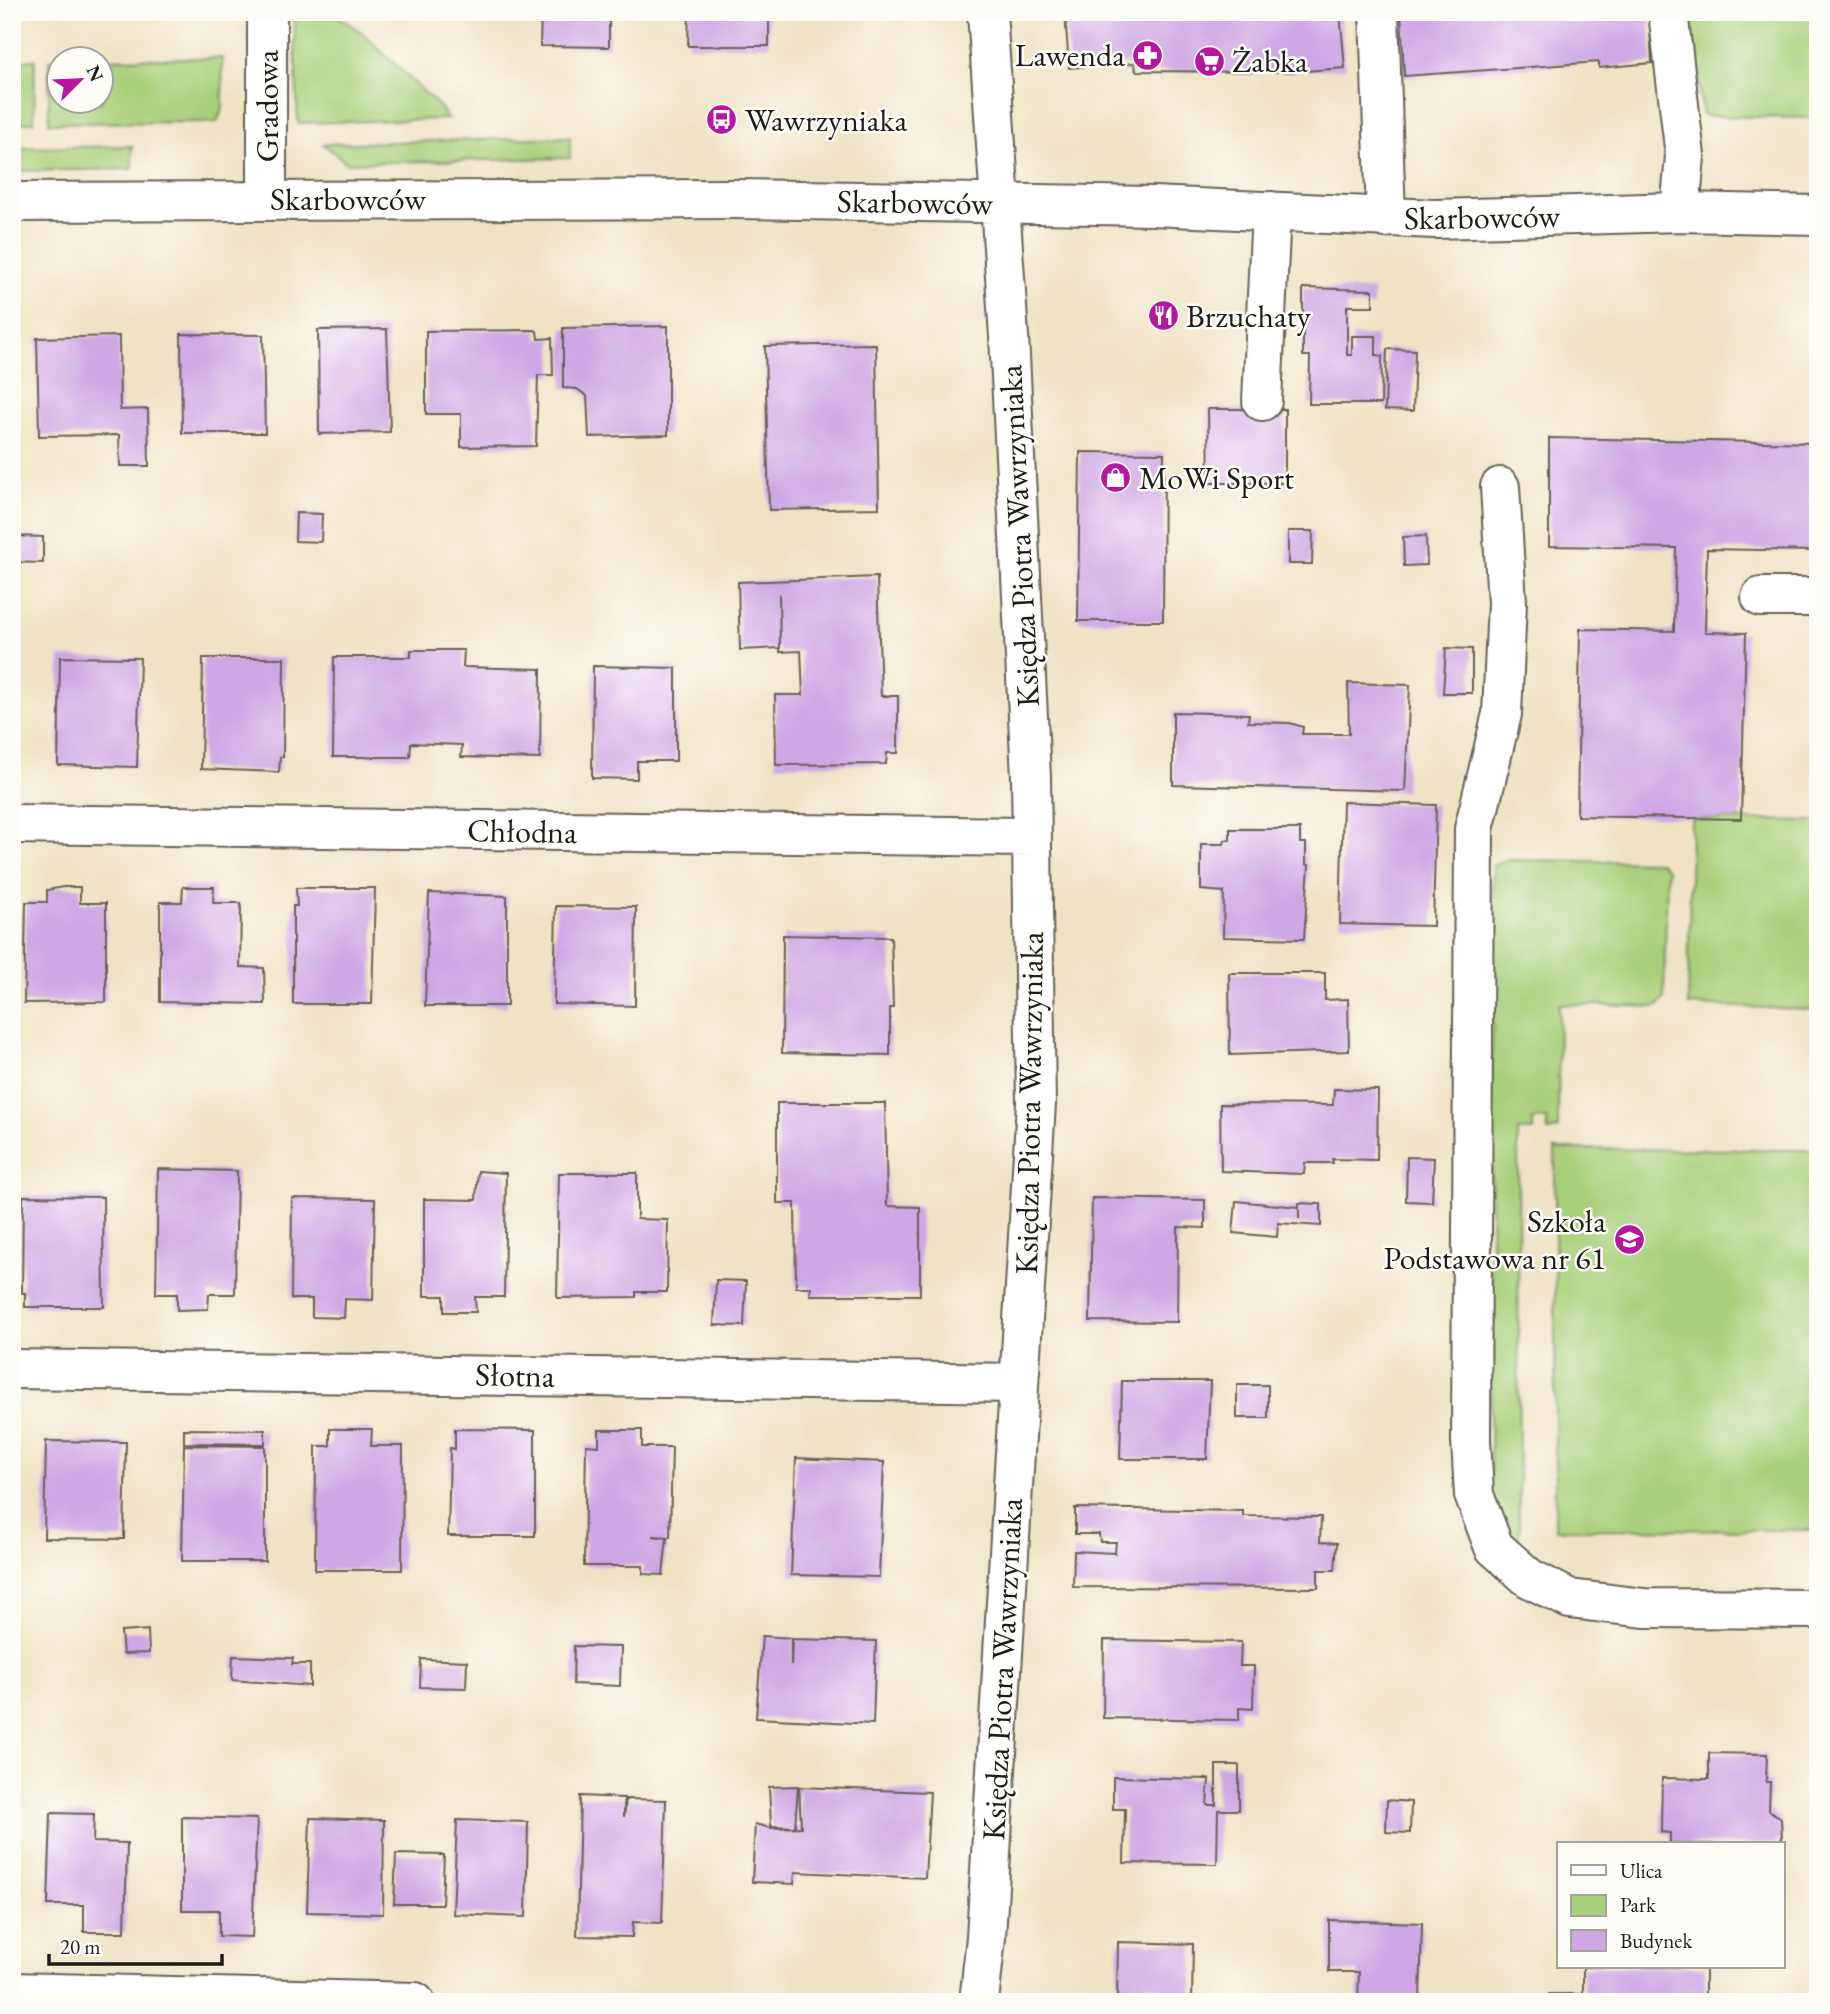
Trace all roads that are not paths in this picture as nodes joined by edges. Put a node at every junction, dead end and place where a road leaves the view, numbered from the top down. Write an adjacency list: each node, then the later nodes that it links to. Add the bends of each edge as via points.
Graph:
1 (267, 12): 5 (street, Gradowa)
2 (987, 12): 7 (street, Księdza Piotra Wawrzyniaka)
3 (1379, 12): 11 (street)
4 (1668, 12): 9 (street, via 1685,156)
5 (267, 199): 6 (street, Skarbowców); 7 (street, Skarbowców)
6 (12, 202)
7 (998, 203): 8 (street, Skarbowców); 17 (street, Księdza Piotra Wawrzyniaka, via 1009,336)
8 (1271, 211): 11 (street, Skarbowców); 12 (street)
9 (1680, 212): 10 (street, Skarbowców); 11 (street, Skarbowców)
10 (1818, 215)
11 (1386, 218)
12 (1262, 401)
13 (1500, 486): 20 (street, via 1507,603 1502,714 1474,829 1474,1495 1494,1547 1529,1578 1570,1599 1644,1608)
14 (1760, 597): 15 (street)
15 (1818, 597)
16 (12, 824): 17 (street, Chłodna)
17 (1032, 837): 19 (street, Księdza Piotra Wawrzyniaka, via 1036,1103)
18 (12, 1369): 19 (street, Słotna)
19 (1018, 1383): 23 (street, Księdza Piotra Wawrzyniaka)
20 (1818, 1609)
21 (12, 1992): 22 (street)
22 (415, 2002)
23 (979, 2002)

